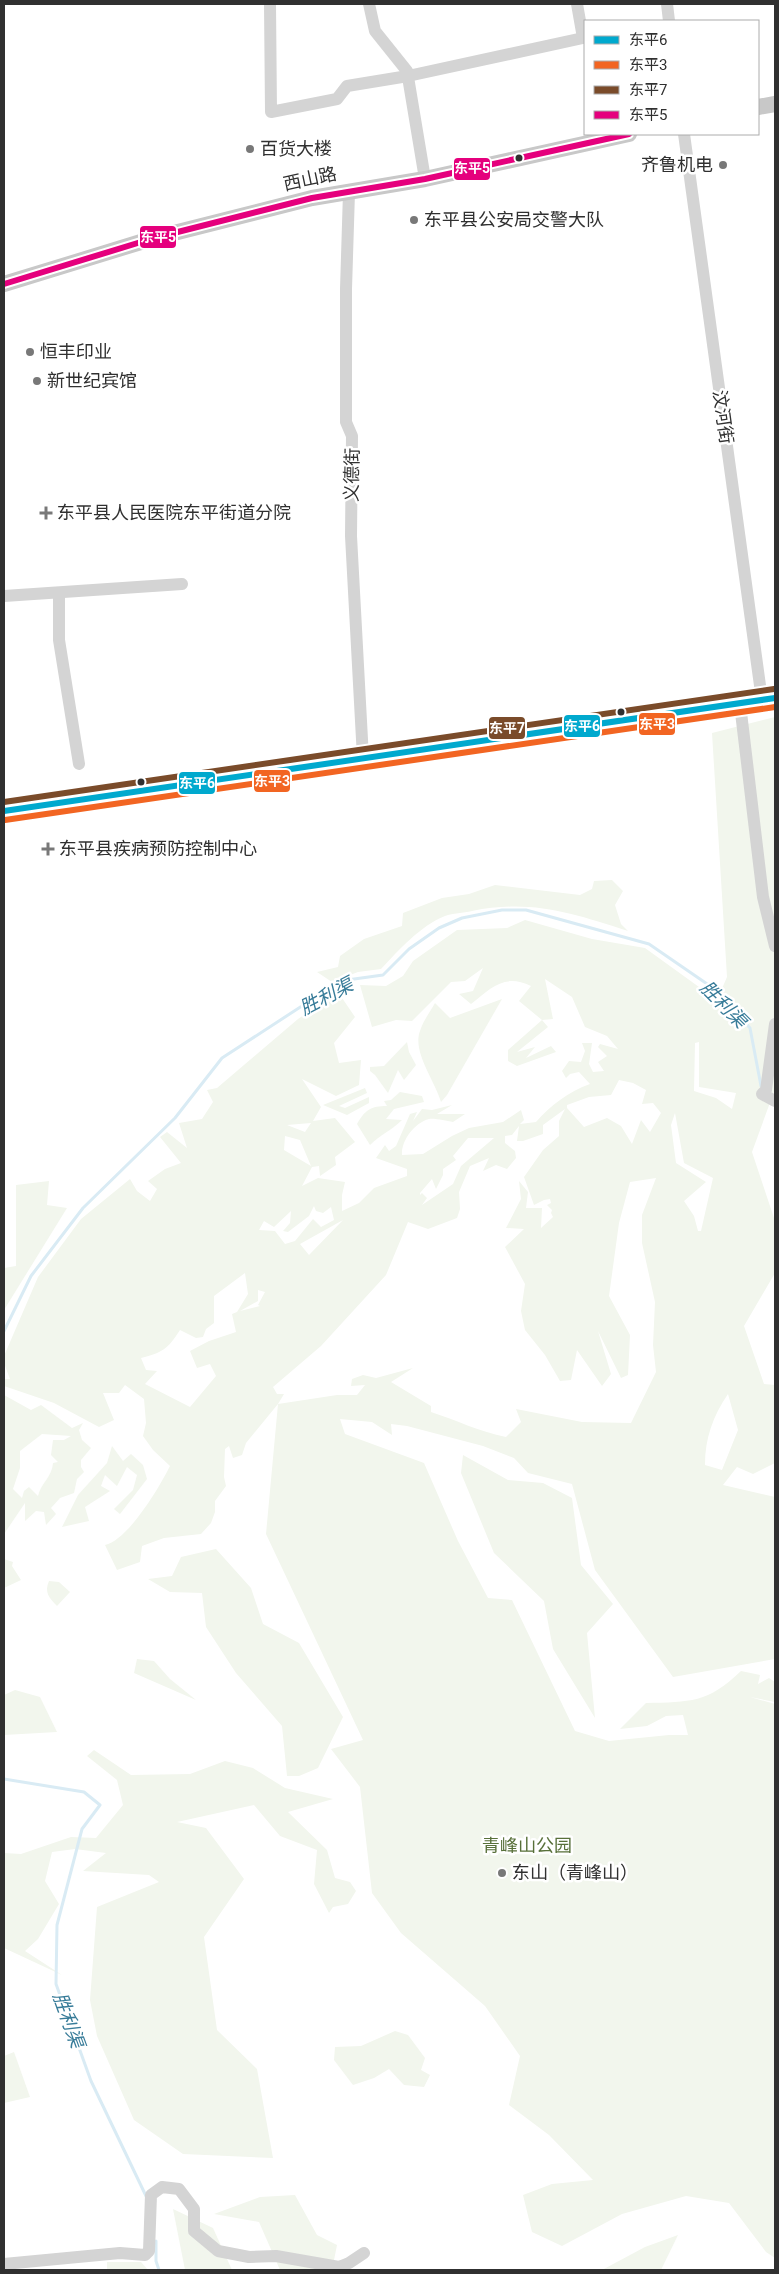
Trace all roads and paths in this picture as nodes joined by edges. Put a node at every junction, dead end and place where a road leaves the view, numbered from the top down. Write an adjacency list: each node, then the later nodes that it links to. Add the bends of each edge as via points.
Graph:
1 (270, 4): 6 (street, via 270,112 337,99 347,86)
2 (369, 4): 6 (street, via 375,31)
3 (577, 4): 6 (street, via 583,38)
4 (667, 4): 5 (street)
5 (669, 20)
6 (408, 76): 11 (street)
7 (775, 104): 8 (main road)
8 (759, 107)
9 (624, 135): 11 (main road, 西山路)
10 (684, 135): 18 (street, 汶河街)
11 (424, 179): 12 (main road, 西山路)
12 (349, 192): 13 (main road, 西山路, via 312,198 154,238); 20 (street, 义德街, via 346,422 352,436 351,536)
13 (4, 284)
14 (182, 584): 15 (street)
15 (59, 593): 16 (street); 21 (street, via 59,640)
16 (4, 596)
17 (775, 698): 18 (street)
18 (762, 700): 19 (street)
19 (740, 704): 20 (street); 23 (street, via 764,897)
20 (364, 758): 22 (street)
21 (80, 764)
22 (4, 811)
23 (775, 946)
24 (775, 1024): 25 (street, via 766,1090 762,1094)
25 (775, 1101)
26 (364, 2253): 27 (street, via 346,2265 331,2267 276,2256 249,2257 218,2250 194,2231 194,2209 179,2189 162,2188 151,2196 149,2251 145,2255 51,2258)
27 (4, 2264)

